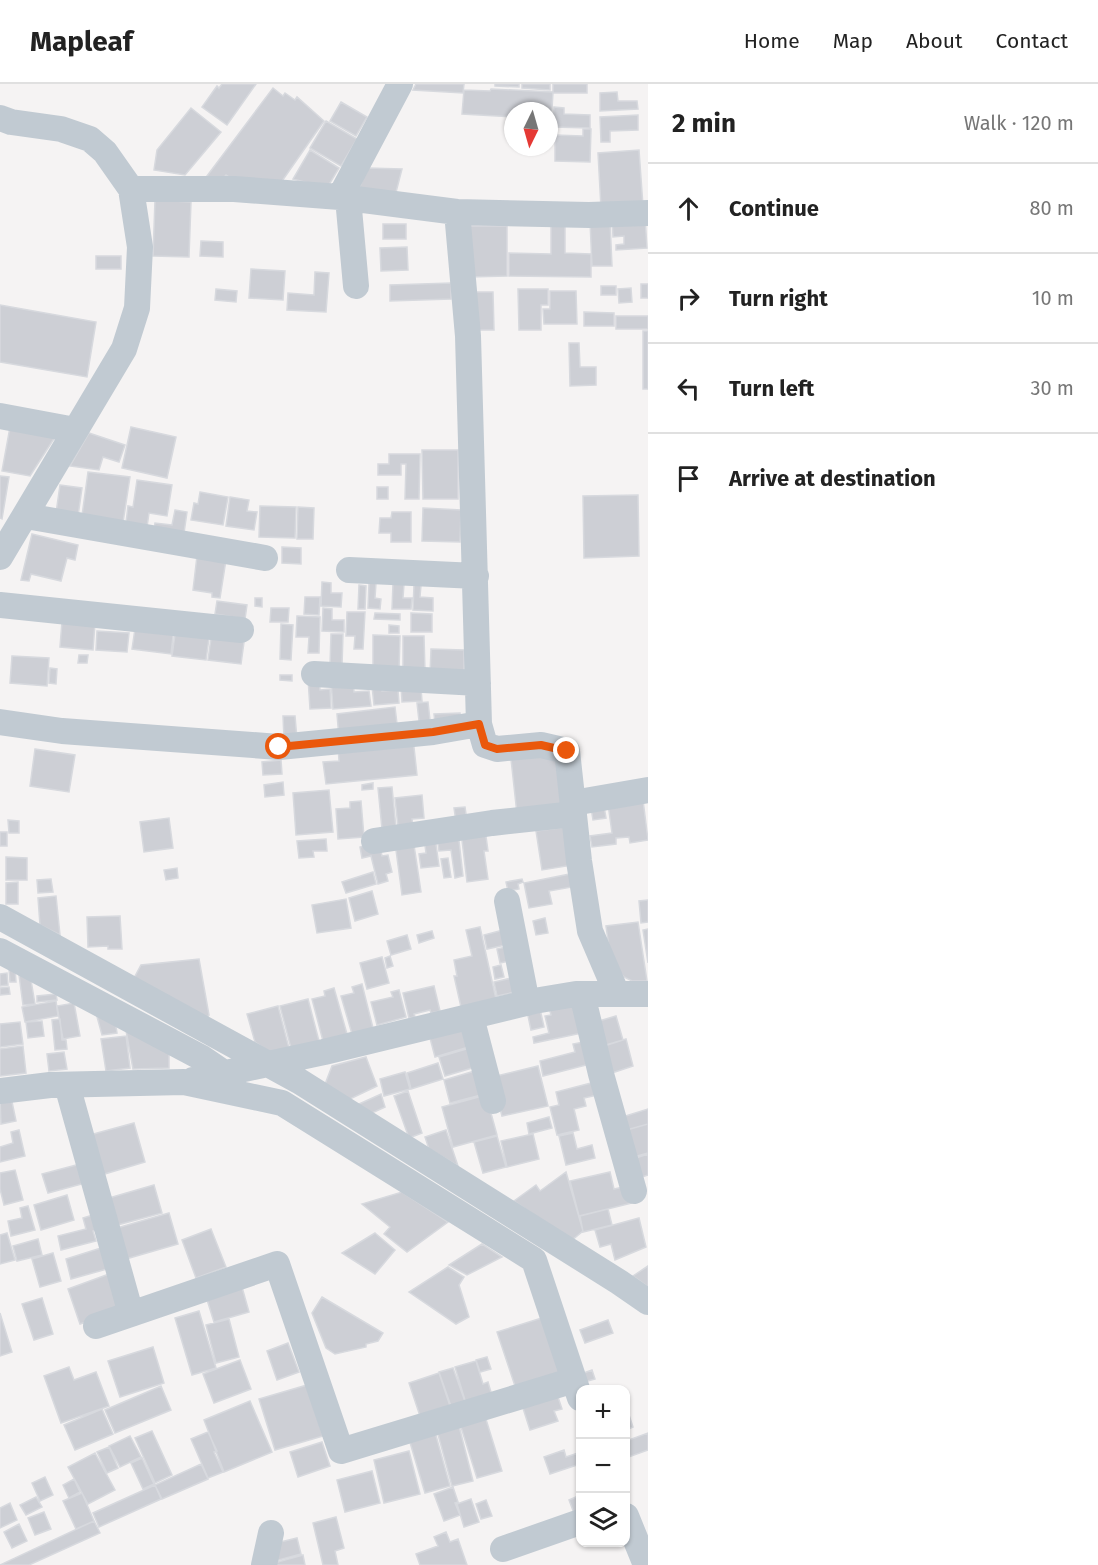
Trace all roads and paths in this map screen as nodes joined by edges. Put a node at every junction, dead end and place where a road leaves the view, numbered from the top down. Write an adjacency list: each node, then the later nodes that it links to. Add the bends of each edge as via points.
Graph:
1 (400, 84): 4 (street)
2 (0, 118): 3 (street, via 61,129 90,139 105,152)
3 (131, 189): 4 (street, via 234,189); 9 (street, via 140,247 137,308 124,350)
4 (344, 198): 5 (street); 7 (street)
5 (456, 212): 6 (street); 14 (street, via 468,336)
6 (648, 213)
7 (356, 286)
8 (0, 416): 9 (street)
9 (75, 430): 10 (street)
10 (14, 523): 11 (street); 12 (street)
11 (0, 557)
12 (266, 558)
13 (349, 570): 14 (street)
14 (476, 576): 18 (street)
15 (0, 605): 16 (street)
16 (241, 630)
17 (314, 674): 18 (street)
18 (478, 682): 20 (street)
19 (0, 722): 20 (street, via 62,731 279,747)
20 (479, 724): 22 (street, via 485,745 497,749 541,745 567,751)
21 (648, 790): 22 (street)
22 (573, 808): 23 (street); 28 (street, via 590,931)
23 (374, 841)
24 (507, 901): 30 (street)
25 (0, 917): 32 (street)
26 (0, 951): 33 (street)
27 (582, 994): 28 (street); 30 (street); 38 (street)
28 (617, 994): 29 (street)
29 (648, 994)
30 (527, 1003): 31 (street)
31 (471, 1017): 32 (street); 37 (street)
32 (267, 1064): 33 (street); 39 (street)
33 (224, 1073): 34 (street)
34 (184, 1082): 35 (street); 42 (street, via 282,1103 534,1260)
35 (67, 1085): 36 (street); 40 (street)
36 (0, 1091)
37 (493, 1101)
38 (634, 1191)
39 (648, 1302)
40 (131, 1314): 41 (street); 43 (street, via 277,1264 341,1451)
41 (96, 1326)
42 (576, 1386)
43 (576, 1389)
44 (576, 1523): 47 (street)
45 (630, 1526): 49 (street)
46 (271, 1533): 48 (street)
47 (503, 1549)
48 (264, 1565)
49 (646, 1565)

